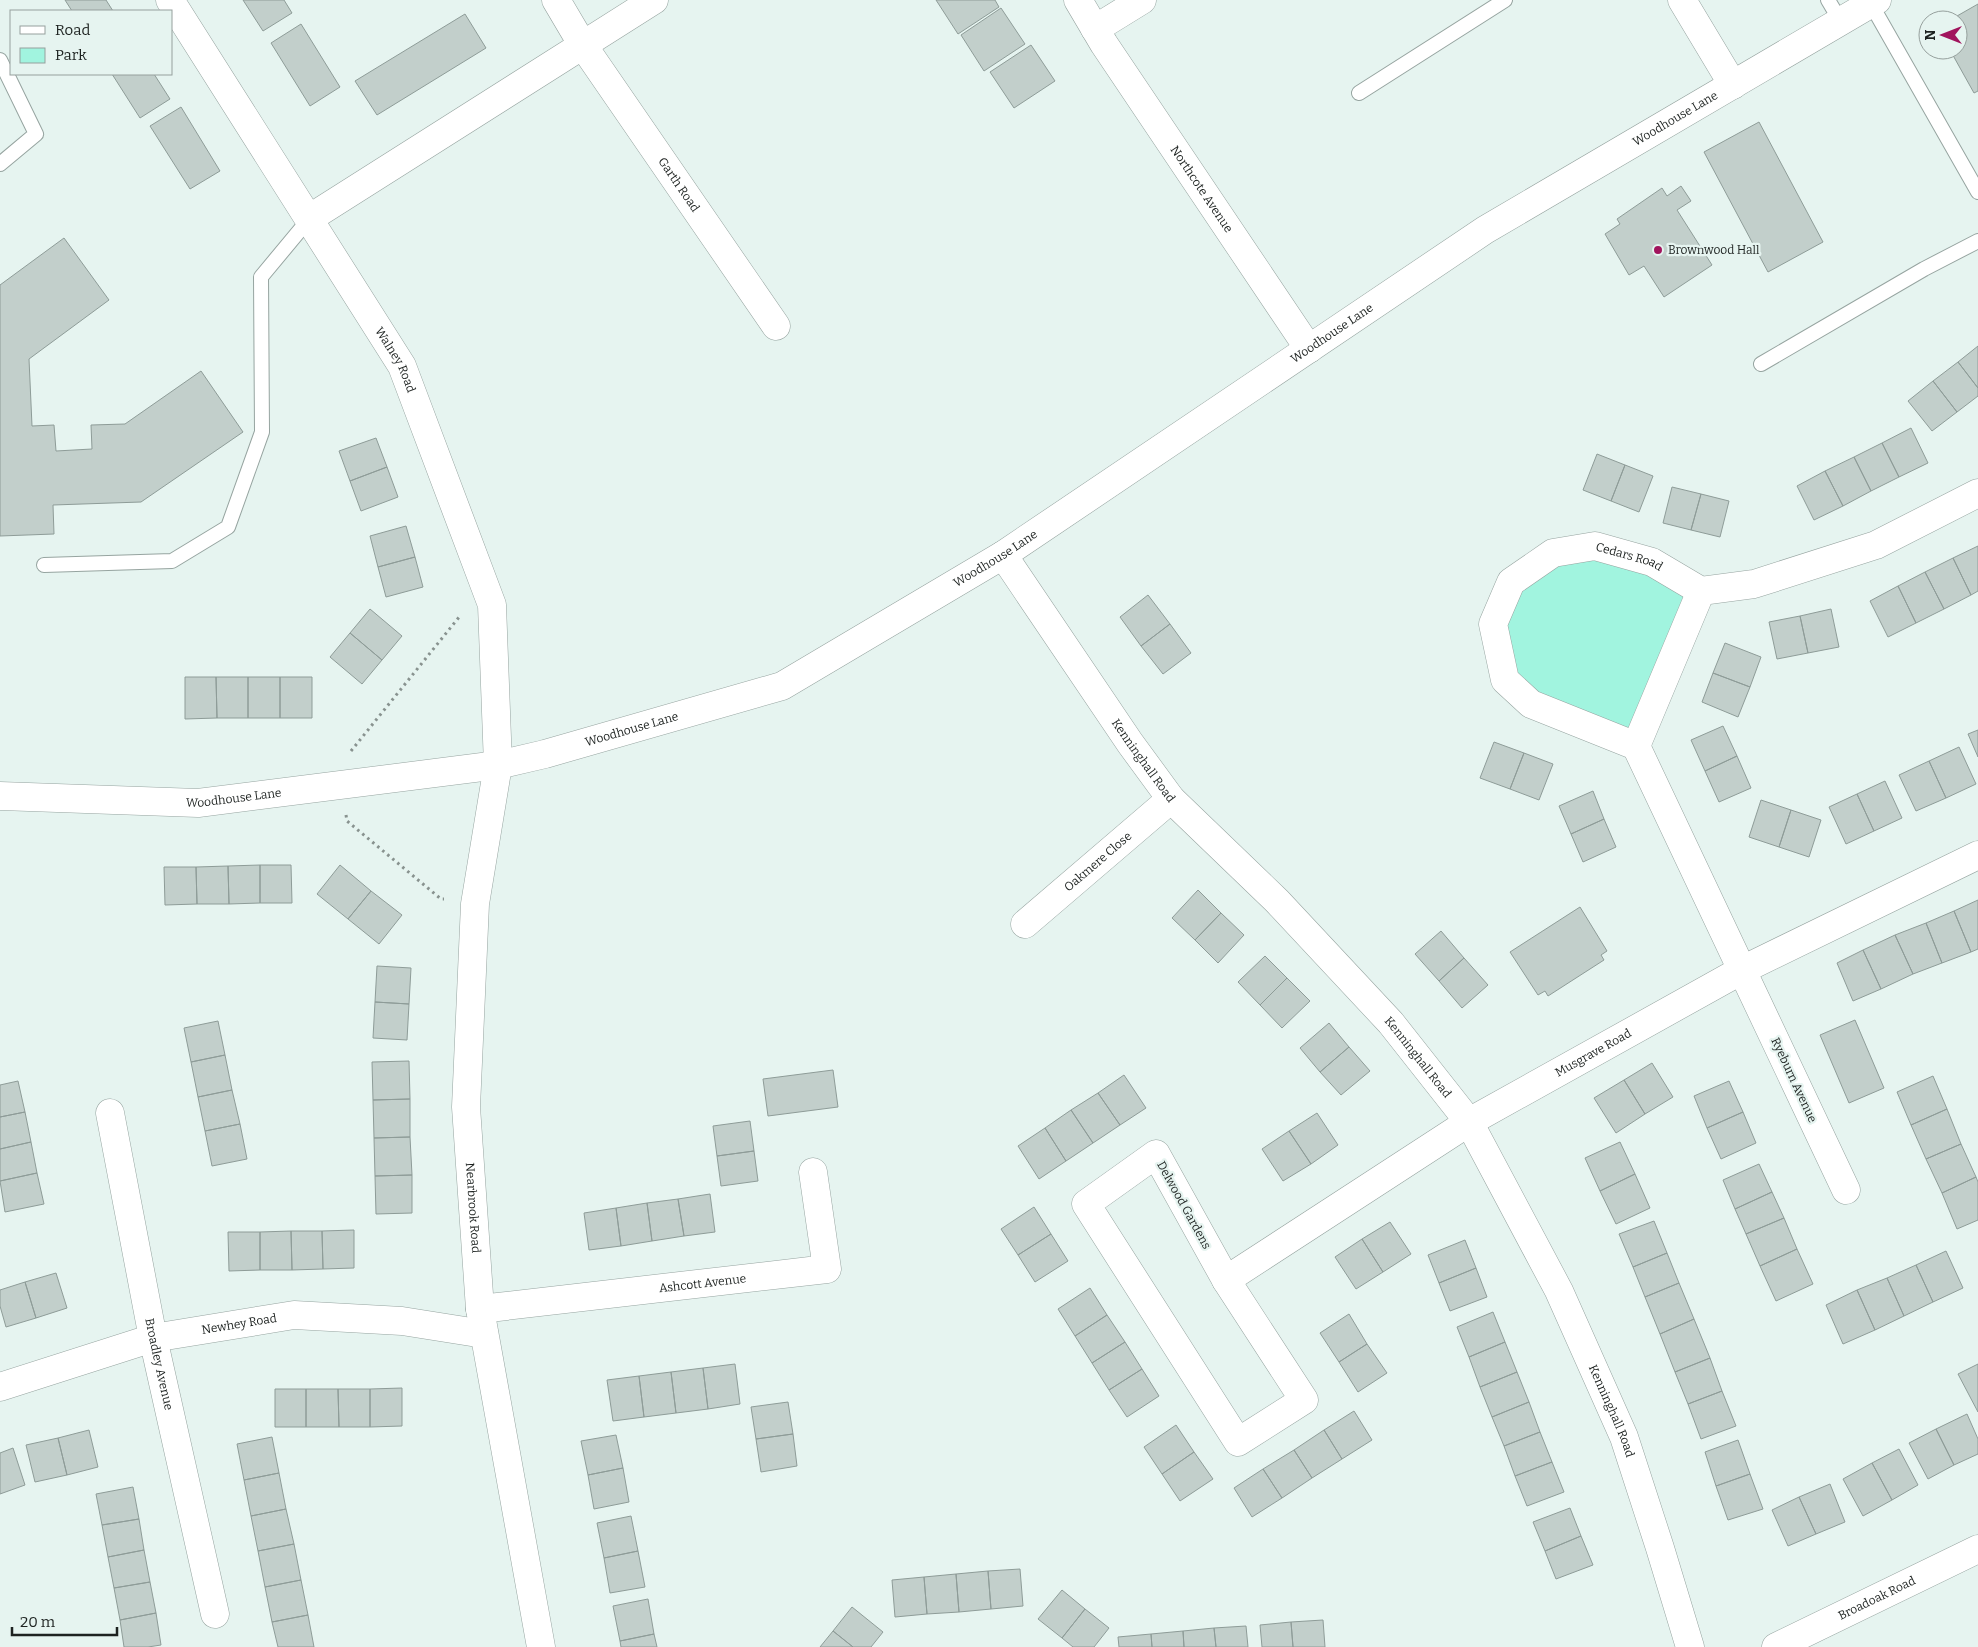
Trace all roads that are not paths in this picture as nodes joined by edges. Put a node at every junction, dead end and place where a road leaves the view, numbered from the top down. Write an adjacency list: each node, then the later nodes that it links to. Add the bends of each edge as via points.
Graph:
1 (170, 0): 17 (street, Walney Road)
2 (556, 0): 11 (street, Garth Road)
3 (654, 0): 11 (street)
4 (1078, 0): 10 (street, Northcote Avenue)
5 (1142, 0): 10 (street)
6 (1505, 0): 14 (lane)
7 (1682, 0): 13 (street)
8 (1874, 2): 9 (street, Woodhouse Lane); 16 (lane)
9 (1834, 11): 13 (street, Woodhouse Lane)
10 (1095, 29): 20 (street, Northcote Avenue)
11 (582, 44): 17 (street); 19 (street, Garth Road)
12 (0, 60): 15 (lane, via 36,134)
13 (1733, 85): 20 (street, Woodhouse Lane, via 1485,230)
14 (1359, 93)
15 (0, 164)
16 (1978, 192)
17 (310, 218): 24 (lane, via 261,277 262,432 228,527 172,561); 27 (street, Walney Road, via 402,366 492,605)
18 (1978, 240): 21 (lane)
19 (776, 326)
20 (1309, 349): 23 (street, Woodhouse Lane)
21 (1762, 364)
22 (1978, 493): 25 (street, via 1876,545 1754,584)
23 (1003, 555): 27 (street, Woodhouse Lane, via 782,686); 29 (street, Kenninghall Road)
24 (44, 564)
25 (1701, 591): 26 (street); 26 (street, Cedars Road, via 1652,562 1596,546 1553,553 1511,582 1492,624 1505,680 1531,704)
26 (1636, 746): 32 (street)
27 (498, 766): 28 (street, Woodhouse Lane, via 198,803); 38 (street, Nearbrook Road, via 475,904 466,1107)
28 (0, 796)
29 (1171, 799): 31 (street, Oakmere Close); 34 (street, Kenninghall Road, via 1277,902 1391,1024)
30 (1978, 855): 32 (street, Musgrave Road)
31 (1025, 924)
32 (1742, 970): 34 (street, Musgrave Road); 36 (street, Ryeburn Avenue)
33 (110, 1113): 39 (street, Broadley Avenue)
34 (1469, 1122): 37 (street, Musgrave Road); 44 (street, Kenninghall Road, via 1559,1291 1624,1437)
35 (813, 1172): 38 (street, Ashcott Avenue, via 827,1269)
36 (1846, 1190)
37 (1226, 1280): 37 (street, Delwood Gardens, via 1304,1400 1238,1442 1086,1204 1156,1154)
38 (482, 1321): 39 (street, Newhey Road, via 402,1321 294,1315); 43 (street, Nearbrook Road)
39 (153, 1338): 40 (street, Newhey Road); 42 (street, Broadley Avenue)
40 (0, 1387)
41 (1978, 1549): 45 (street, Broadoak Road)
42 (215, 1614)
43 (541, 1647)
44 (1690, 1647)
45 (1776, 1647)

